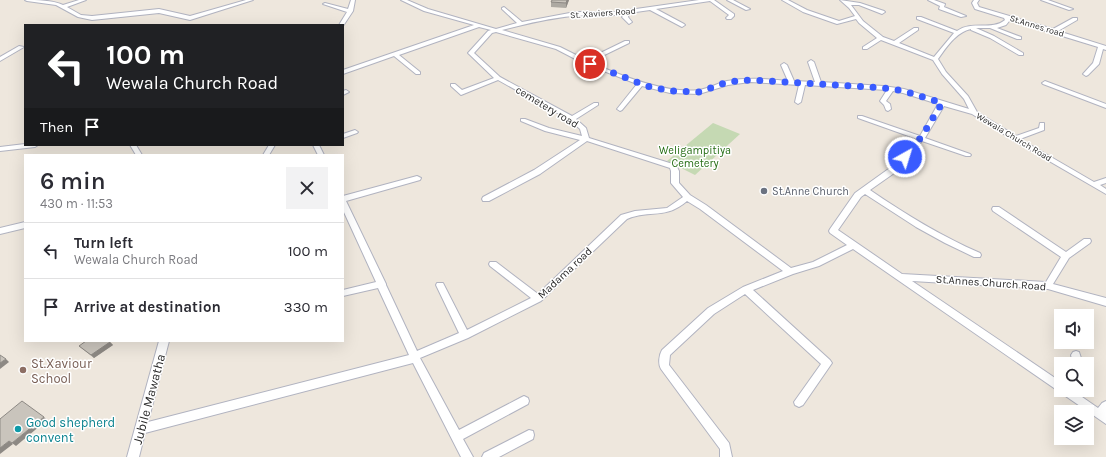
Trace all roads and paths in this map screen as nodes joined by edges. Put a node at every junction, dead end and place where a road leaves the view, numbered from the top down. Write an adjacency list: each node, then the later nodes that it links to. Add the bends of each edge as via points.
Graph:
1 (27, 0): 15 (street)
2 (84, 0): 15 (street)
3 (251, 0): 15 (street, via 190,18 159,11 92,18 80,16)
4 (353, 0): 20 (street)
5 (403, 0): 31 (street, Wewala Church Road, via 426,10)
6 (698, 0): 7 (street, St. Xaviers Road); 17 (street, St. Xaviers Road)
7 (710, 0): 25 (street, via 732,15)
8 (729, 0): 18 (street)
9 (784, 0): 23 (street, via 805,11 839,23)
10 (930, 0): 34 (street, via 943,5 941,8 964,13 964,21)
11 (977, 0): 24 (street, St.Annes road, via 974,3 977,8)
12 (1043, 0): 19 (street)
13 (845, 1): 22 (street); 23 (street)
14 (325, 4): 20 (street)
15 (63, 6)
16 (504, 8): 30 (street)
17 (650, 8): 21 (street, St. Xaviers Road); 32 (street)
18 (748, 9)
19 (1071, 9)
20 (350, 11): 29 (street)
21 (627, 12): 28 (street, via 625,17); 30 (street, St. Xaviers Road, via 575,14)
22 (882, 12)
23 (857, 17): 39 (street)
24 (1006, 17): 33 (street, via 1006,23); 37 (street, St.Annes road)
25 (729, 18)
26 (919, 18): 38 (street)
27 (1075, 19): 37 (street)
28 (629, 22)
29 (343, 24)
30 (522, 24): 36 (street, St. Xaviers Road)
31 (480, 25): 36 (street, Wewala Church Road); 46 (street)
32 (682, 25)
33 (991, 27): 34 (street); 40 (street)
34 (969, 28): 38 (street); 47 (street, via 992,37)
35 (916, 29): 42 (street)
36 (498, 30): 50 (street, Wewala Church Road, via 558,48); 56 (street, cemetery road, via 490,32 471,53)
37 (1054, 32): 45 (street, St.Annes road)
38 (958, 33): 49 (street)
39 (881, 38): 42 (street); 44 (street)
40 (1019, 38)
41 (627, 42): 50 (street)
42 (895, 43): 49 (street)
43 (21, 47): 48 (street)
44 (865, 48)
45 (1104, 48): 55 (street, via 1096,64)
46 (395, 54): 53 (street); 54 (street)
47 (1021, 54)
48 (0, 59)
49 (935, 59): 70 (street, via 939,68 971,104)
50 (585, 62): 60 (street, Wewala Church Road)
51 (811, 62): 61 (street)
52 (784, 65): 57 (street)
53 (344, 72)
54 (418, 73)
55 (1086, 74)
56 (498, 78): 62 (street, via 461,93); 72 (street, cemetery road)
57 (792, 82): 58 (street, Wewala Church Road); 60 (street, Wewala Church Road, via 740,80 700,92 670,91)
58 (802, 83): 61 (street, Wewala Church Road); 64 (street)
59 (1044, 83): 67 (street)
60 (641, 84): 68 (street)
61 (819, 84): 63 (street, Wewala Church Road)
62 (452, 85)
63 (891, 89): 65 (street, Wewala Church Road); 69 (street, via 883,101)
64 (798, 102)
65 (942, 103): 70 (street, Wewala Church Road); 77 (street)
66 (596, 104): 72 (street)
67 (1106, 106)
68 (620, 109)
69 (888, 109)
70 (974, 113): 79 (street, Wewala Church Road)
71 (860, 117): 77 (street)
72 (572, 119): 78 (street, cemetery road, via 583,128)
73 (523, 120): 78 (street, via 547,130)
74 (1042, 124): 79 (street, via 1042,130)
75 (355, 132): 76 (street)
76 (344, 136)
77 (921, 138): 82 (street); 86 (street, via 897,167)
78 (586, 139): 88 (street, cemetery road, via 673,167 675,183); 89 (street, via 537,172)
79 (1015, 139): 85 (street, Wewala Church Road)
80 (26, 146): 81 (street)
81 (0, 149)
82 (968, 155)
83 (417, 178): 90 (street)
84 (1106, 180): 85 (street)
85 (1094, 185): 87 (street, Wewala Church Road)
86 (864, 190): 96 (street, St.Annes Church Road, via 833,231); 97 (street, via 915,224)
87 (1106, 192)
88 (687, 198): 100 (street, via 703,207); 107 (street, Madama road, via 668,210 634,212 624,217)
89 (486, 199)
90 (344, 201)
91 (344, 203): 102 (street)
92 (996, 209): 98 (street)
93 (24, 225): 94 (street)
94 (0, 231)
95 (1087, 241): 98 (street)
96 (852, 246): 100 (street, via 816,264); 101 (street, St.Annes Church Road)
97 (978, 255)
98 (1066, 256): 104 (street)
99 (493, 264): 107 (street)
100 (790, 272): 105 (street)
101 (899, 277): 104 (street, St.Annes Church Road); 112 (street, St.Annes Church Road)
102 (382, 284): 106 (street); 111 (street)
103 (440, 285): 109 (street)
104 (1048, 286): 108 (street, St.Annes Church Road)
105 (746, 290): 115 (street, via 827,363); 123 (street, via 711,311 665,353 664,366 725,447)
106 (344, 293)
107 (538, 299): 109 (street, Madama road)
108 (1106, 302)
109 (465, 335): 111 (street, Madama road)
110 (164, 342): 117 (street, Jubile Mawatha)
111 (415, 357): 117 (street, Madama road); 119 (street)
112 (1054, 383)
113 (1076, 397): 116 (street, St.Annes Church Road)
114 (524, 401): 119 (street)
115 (799, 402)
116 (1104, 413)
117 (140, 429): 120 (street, Jubile Mawatha)
118 (529, 435): 122 (street)
119 (457, 437): 121 (street)
120 (133, 457)
121 (467, 457)
122 (488, 457)
123 (726, 457)

